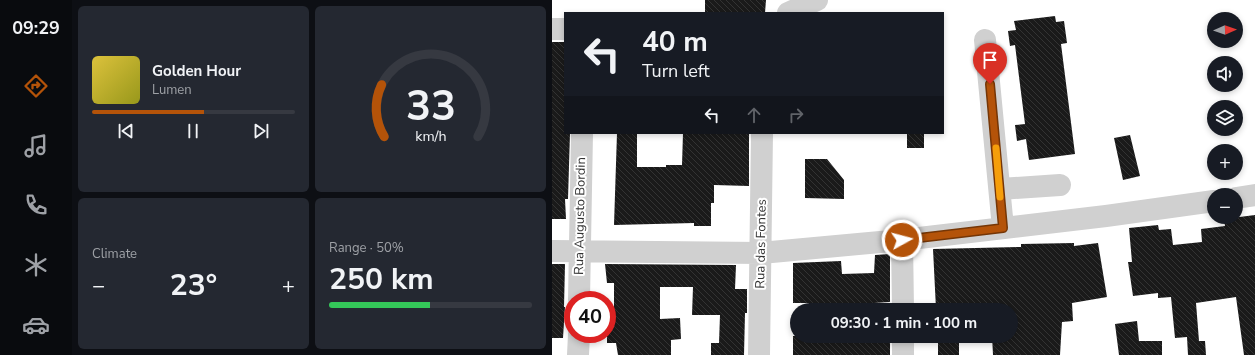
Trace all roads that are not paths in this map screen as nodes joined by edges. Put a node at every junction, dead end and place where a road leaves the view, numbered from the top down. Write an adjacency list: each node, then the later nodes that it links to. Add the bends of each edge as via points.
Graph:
1 (817, 0): 2 (street)
2 (790, 12)
3 (552, 29): 4 (street)
4 (564, 29)
5 (985, 40): 9 (street)
6 (582, 134): 16 (street, Rua Augusto Bordin)
7 (762, 134): 17 (street, Rua das Fontes)
8 (1060, 185): 9 (street)
9 (1000, 189): 13 (street)
10 (1255, 195): 11 (street)
11 (1243, 197)
12 (1207, 202): 13 (street)
13 (1003, 228): 14 (street)
14 (902, 240): 17 (street); 19 (street)
15 (552, 251): 16 (street)
16 (579, 252): 17 (street); 18 (street, Rua Augusto Bordin)
17 (761, 252): 23 (street, Rua das Fontes)
18 (579, 291)
19 (903, 303)
20 (579, 343): 22 (street)
21 (903, 343): 24 (street)
22 (578, 355)
23 (759, 355)
24 (903, 355)

